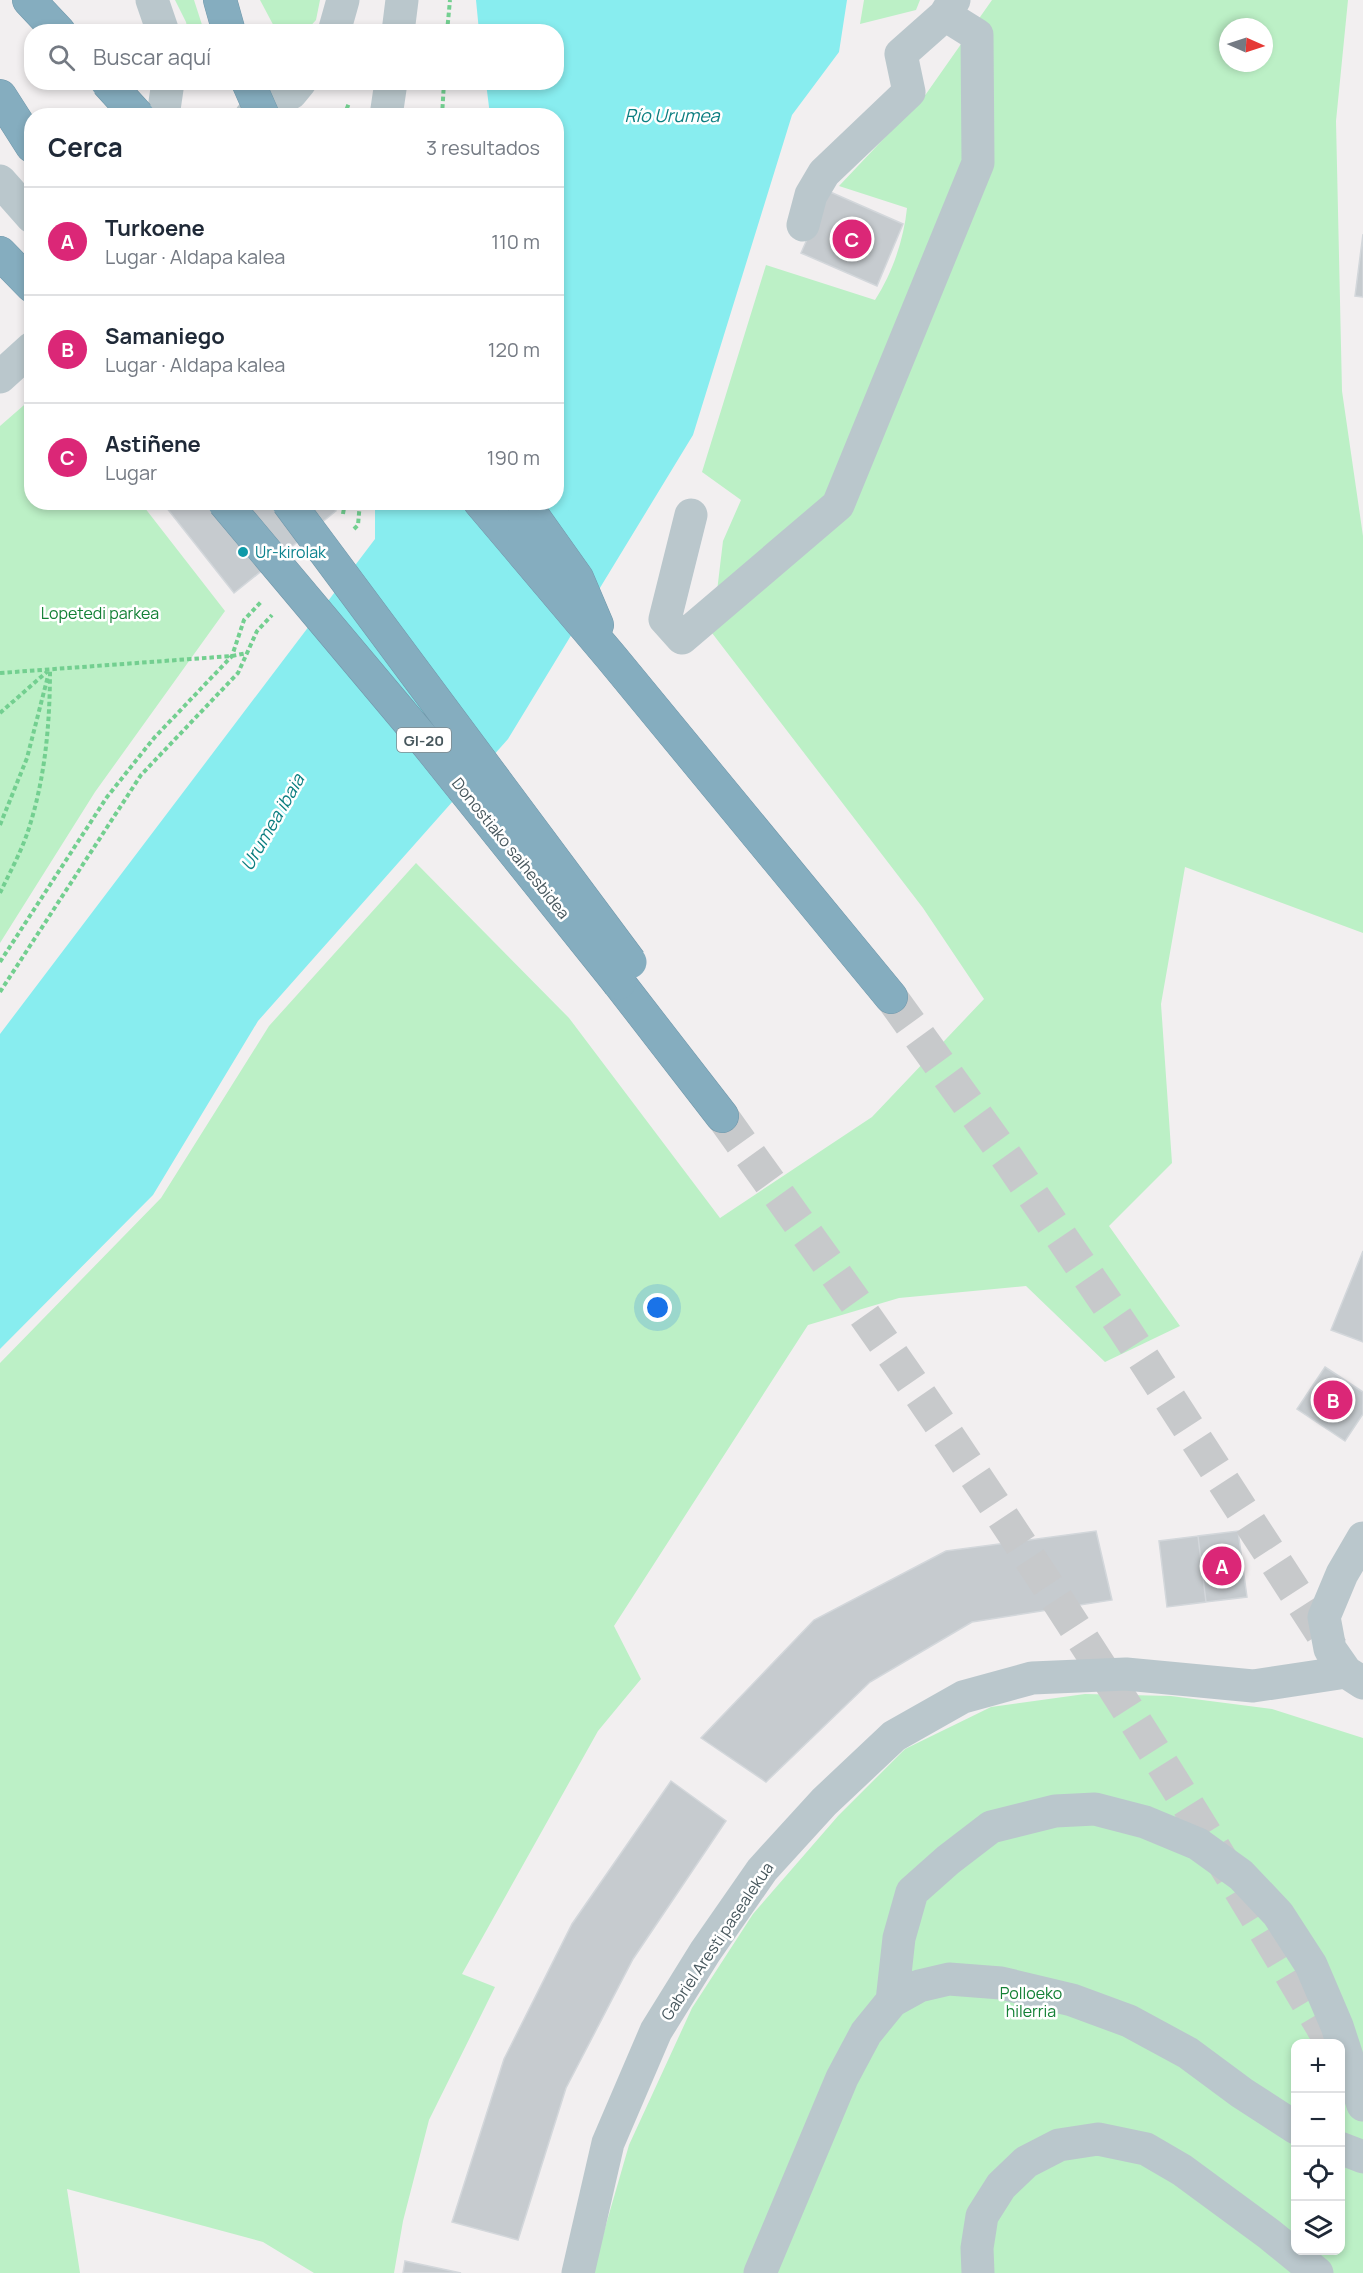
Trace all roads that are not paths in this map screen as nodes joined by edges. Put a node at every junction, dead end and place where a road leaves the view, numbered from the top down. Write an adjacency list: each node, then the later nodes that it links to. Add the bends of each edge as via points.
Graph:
1 (29, 0): 6 (highway)
2 (152, 0): 7 (street)
3 (343, 0): 8 (street)
4 (402, 0): 9 (street)
5 (949, 8): 24 (street, via 901,54 909,92 824,173); 33 (street, via 977,35 978,163 838,505 682,638 665,619)
6 (52, 24)
7 (160, 24)
8 (336, 24)
9 (399, 24)
10 (114, 90): 16 (highway, bridge)
11 (167, 90): 17 (street)
12 (251, 90): 18 (highway, bridge)
13 (293, 90): 19 (street)
14 (390, 90): 20 (street)
15 (0, 96): 21 (highway)
16 (131, 108)
17 (164, 108)
18 (259, 108)
19 (265, 108)
20 (388, 108)
21 (24, 134)
22 (0, 181): 23 (street)
23 (24, 208)
24 (803, 225)
25 (0, 253): 26 (highway)
26 (24, 278)
27 (24, 355): 28 (street)
28 (0, 377)
29 (231, 510): 35 (highway, Donostiako saihesbidea / GI-20, bridge)
30 (294, 510): 35 (highway, bridge)
31 (487, 510): 34 (highway)
32 (529, 510): 34 (highway, via 577,578)
33 (691, 515)
34 (611, 657): 36 (highway)
35 (625, 973): 37 (highway, Donostiako saihesbidea / GI-20, via 667,1043)
36 (891, 997)
37 (722, 1116)
38 (1363, 1538): 39 (street, via 1324,1617 1330,1649)
39 (1355, 1677): 45 (street, Gabriel Aresti pasealekua, via 1254,1686 1126,1674 1032,1678 963,1697 894,1736 824,1802 762,1870 656,2031 608,2143)
40 (892, 2001): 41 (street, via 899,1938 912,1892 991,1827 1054,1811 1095,1809 1145,1822 1198,1844 1241,1875 1278,1914 1311,1965 1337,2026); 42 (street, via 919,1986 949,1979 1001,1983 1072,2000 1129,2021 1188,2053); 46 (street, via 866,2033 842,2078)
41 (1363, 2105)
42 (1291, 2125)
43 (1345, 2150): 44 (street)
44 (1363, 2157)
45 (578, 2273)
46 (760, 2273)
47 (978, 2273): 48 (street, via 982,2216 1001,2186 1026,2162 1059,2145 1098,2139 1146,2149 1173,2165)
48 (1317, 2273)

